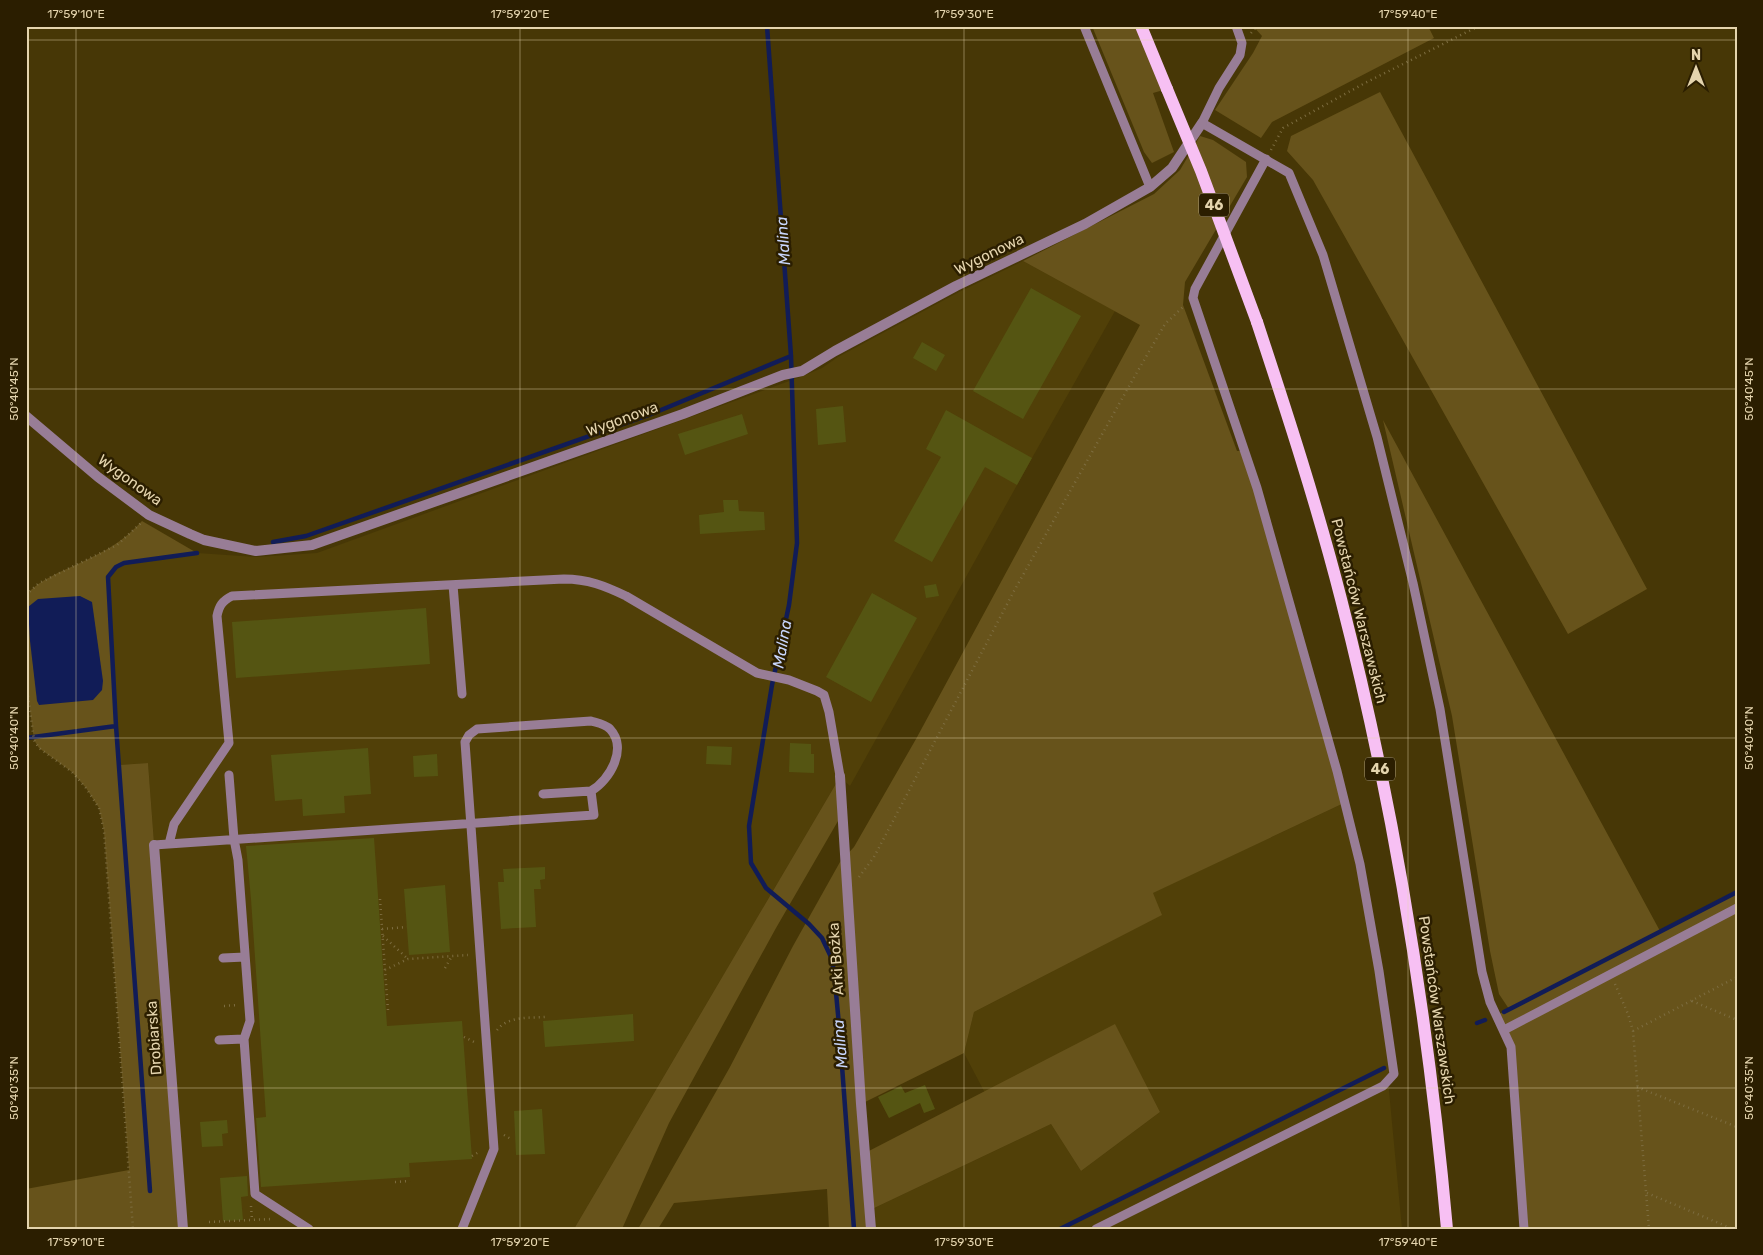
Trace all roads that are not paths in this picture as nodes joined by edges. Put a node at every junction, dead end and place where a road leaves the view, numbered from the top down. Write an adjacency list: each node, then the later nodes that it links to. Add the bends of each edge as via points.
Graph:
1 (1084, 26): 6 (lane)
2 (1141, 26): 29 (main road, Powstańców Warszawskich / 46, bridge, via 1201,171 1256,322 1299,451 1340,596 1403,886 1423,1015)
3 (1236, 26): 4 (lane, via 1242,43 1240,55)
4 (1202, 123): 5 (lane); 6 (street, Wygonowa, via 1172,168)
5 (1266, 159): 21 (lane, via 1289,173 1323,255 1377,437 1440,709 1482,972 1490,1002); 28 (lane, via 1193,298 1257,488 1337,771 1360,864 1394,1074 1383,1086)
6 (1150, 188): 7 (street, Wygonowa, via 1085,224 956,286 802,371 783,375 312,545 256,551 204,540 149,515)
7 (26, 416)
8 (453, 585): 9 (lane); 11 (lane, via 564,579 606,586 757,673 789,680 824,696); 16 (lane, via 232,596 224,600 217,616 229,743 174,824)
9 (462, 694)
10 (229, 776): 15 (lane)
11 (840, 776): 27 (street, Arki Bożka)
12 (591, 791): 13 (lane); 14 (lane, via 594,815); 14 (lane, via 611,770 618,751 616,740 602,724 592,721 477,729 465,742)
13 (543, 794)
14 (470, 823): 15 (lane); 26 (lane, via 494,1149)
15 (234, 839): 16 (lane); 19 (lane)
16 (170, 844): 17 (lane)
17 (154, 845): 24 (street, Drobiarska)
18 (1737, 908): 21 (lane)
19 (245, 957): 20 (lane); 22 (lane, via 250,1021)
20 (223, 958)
21 (1504, 1030): 30 (lane, via 1513,1064)
22 (244, 1039): 23 (lane); 25 (lane, via 255,1194)
23 (219, 1040)
24 (183, 1229)
25 (309, 1229)
26 (462, 1229)
27 (871, 1229)
28 (1096, 1229)
29 (1447, 1229)
30 (1524, 1229)

